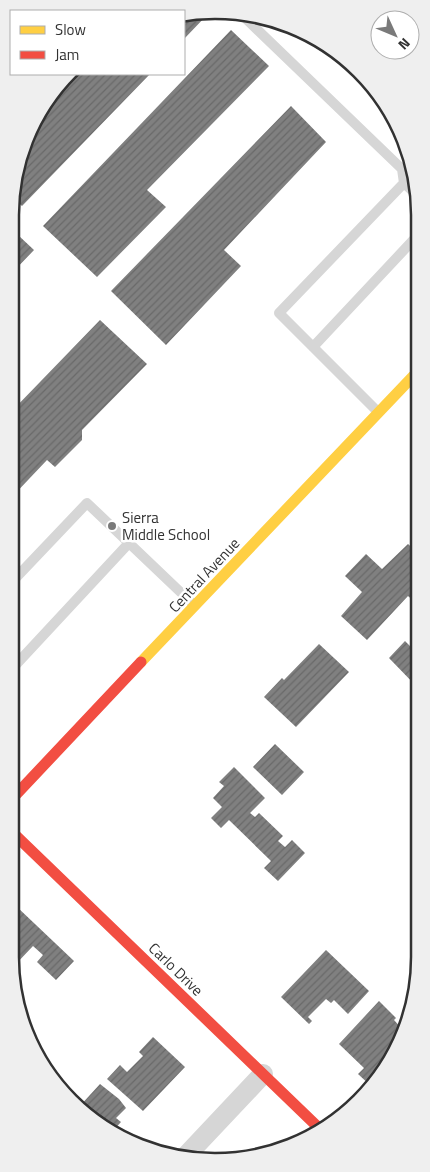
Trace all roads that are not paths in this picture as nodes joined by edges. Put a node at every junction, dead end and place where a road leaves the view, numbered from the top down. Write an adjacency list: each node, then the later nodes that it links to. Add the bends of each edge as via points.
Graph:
1 (249, 22): 2 (lane, via 402,168)
2 (404, 183): 3 (lane); 5 (lane, via 279,313)
3 (410, 188)
4 (411, 242): 5 (lane)
5 (313, 347): 7 (lane)
6 (411, 378): 7 (main road, Central Avenue)
7 (378, 412): 10 (main road, Central Avenue)
8 (129, 543): 9 (lane, via 87,503); 10 (lane); 11 (lane)
9 (19, 575)
10 (195, 606): 12 (main road, Central Avenue)
11 (19, 661)
12 (19, 791)
13 (19, 839): 14 (main road, Carlo Drive)
14 (263, 1074): 15 (main road, Carlo Drive); 16 (street)
15 (316, 1125)
16 (189, 1152)

